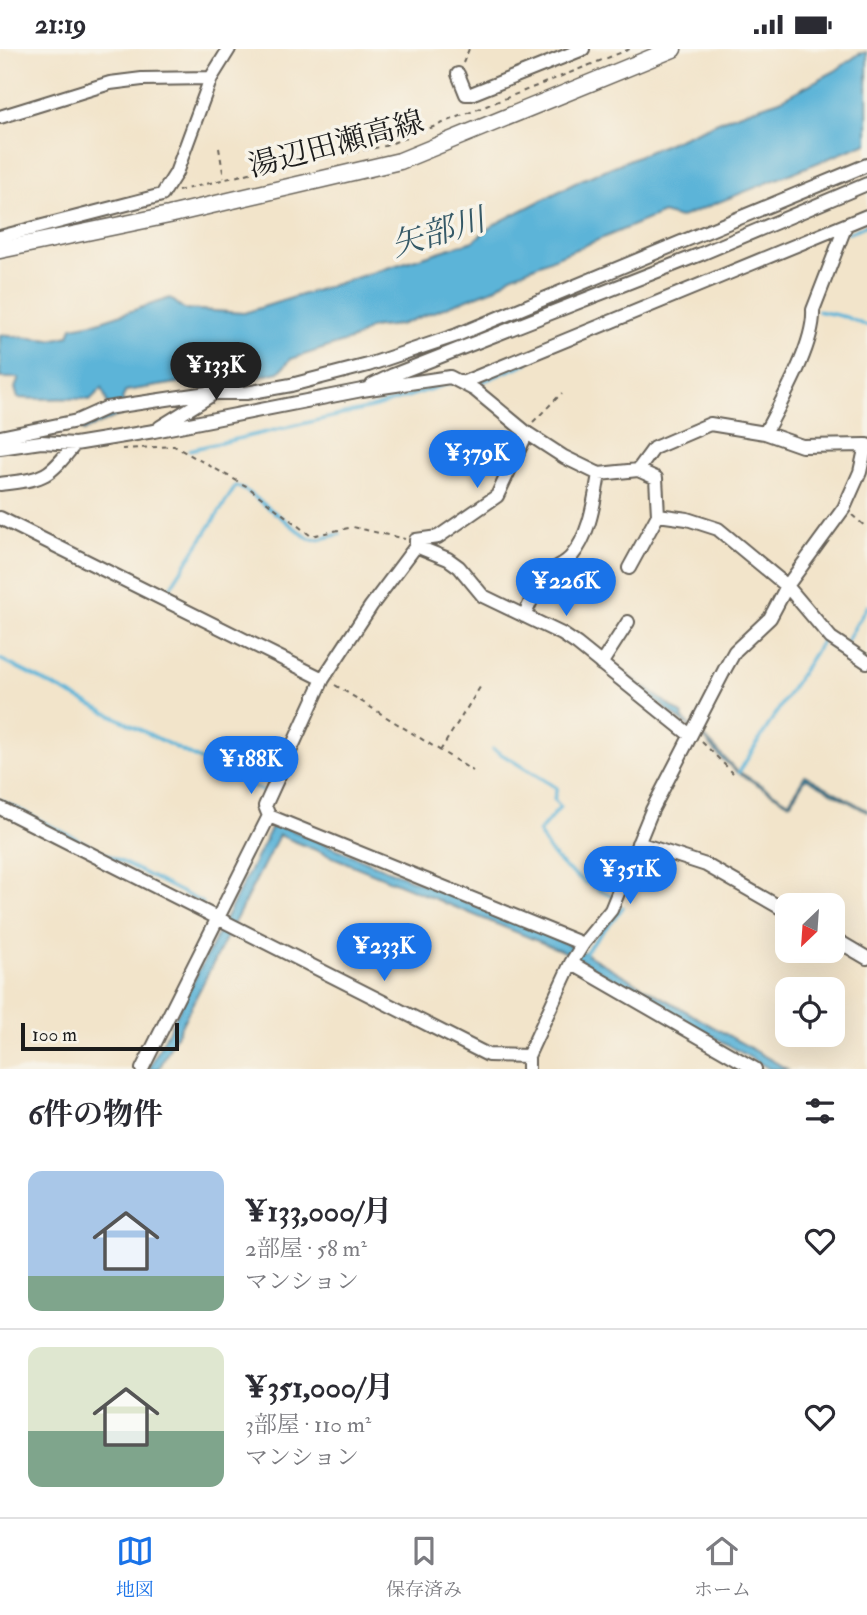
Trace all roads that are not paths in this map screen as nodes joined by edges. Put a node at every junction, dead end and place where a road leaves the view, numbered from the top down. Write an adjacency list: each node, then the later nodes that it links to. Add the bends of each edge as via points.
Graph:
1 (229, 49): 5 (street)
2 (583, 49): 4 (street, via 471,94 466,94)
3 (673, 49): 12 (main road, 湯辺田瀬高線, via 400,162)
4 (458, 73)
5 (211, 78): 6 (street, via 110,83); 11 (street, via 176,173 162,195)
6 (0, 117)
7 (867, 165): 15 (street, via 457,335 291,385)
8 (867, 184): 14 (street)
9 (867, 216): 10 (street)
10 (846, 225): 13 (street); 18 (street, via 813,310 814,325)
11 (0, 237)
12 (0, 250)
13 (461, 383): 14 (street, via 450,377); 17 (street)
14 (362, 390): 16 (street)
15 (214, 393): 16 (street); 19 (street, via 106,408 77,421)
16 (154, 431): 20 (street)
17 (526, 432): 24 (street); 28 (street, via 497,496 438,537)
18 (765, 433): 21 (street, via 802,446); 23 (street, via 710,424 654,448)
19 (0, 437)
20 (75, 444): 22 (street, via 41,442); 25 (street, via 54,470 40,478)
21 (867, 445): 30 (street, via 844,508)
22 (0, 448)
23 (638, 470): 24 (street); 26 (street, via 656,478)
24 (600, 474): 31 (street, via 581,542 570,559 542,581)
25 (0, 484)
26 (658, 515): 29 (street); 30 (street, via 718,529)
27 (0, 518): 35 (street)
28 (416, 543): 31 (street, via 449,559 483,596); 35 (street)
29 (629, 568)
30 (787, 586): 33 (street, via 831,638); 36 (street, via 764,625 735,652)
31 (524, 616): 34 (street, via 562,634)
32 (628, 622): 34 (street)
33 (867, 662)
34 (601, 664): 36 (street)
35 (324, 679): 38 (street, via 265,806)
36 (690, 734): 39 (street)
37 (0, 808): 41 (street)
38 (269, 816): 41 (street); 42 (street)
39 (638, 843): 40 (street, via 706,865); 42 (street, via 611,910)
40 (775, 905)
41 (225, 921): 46 (street, via 488,1055); 47 (street)
42 (583, 944): 45 (street)
43 (845, 945): 44 (street)
44 (867, 958)
45 (571, 963): 46 (street); 48 (street)
46 (528, 1063)
47 (142, 1069)
48 (755, 1069)

